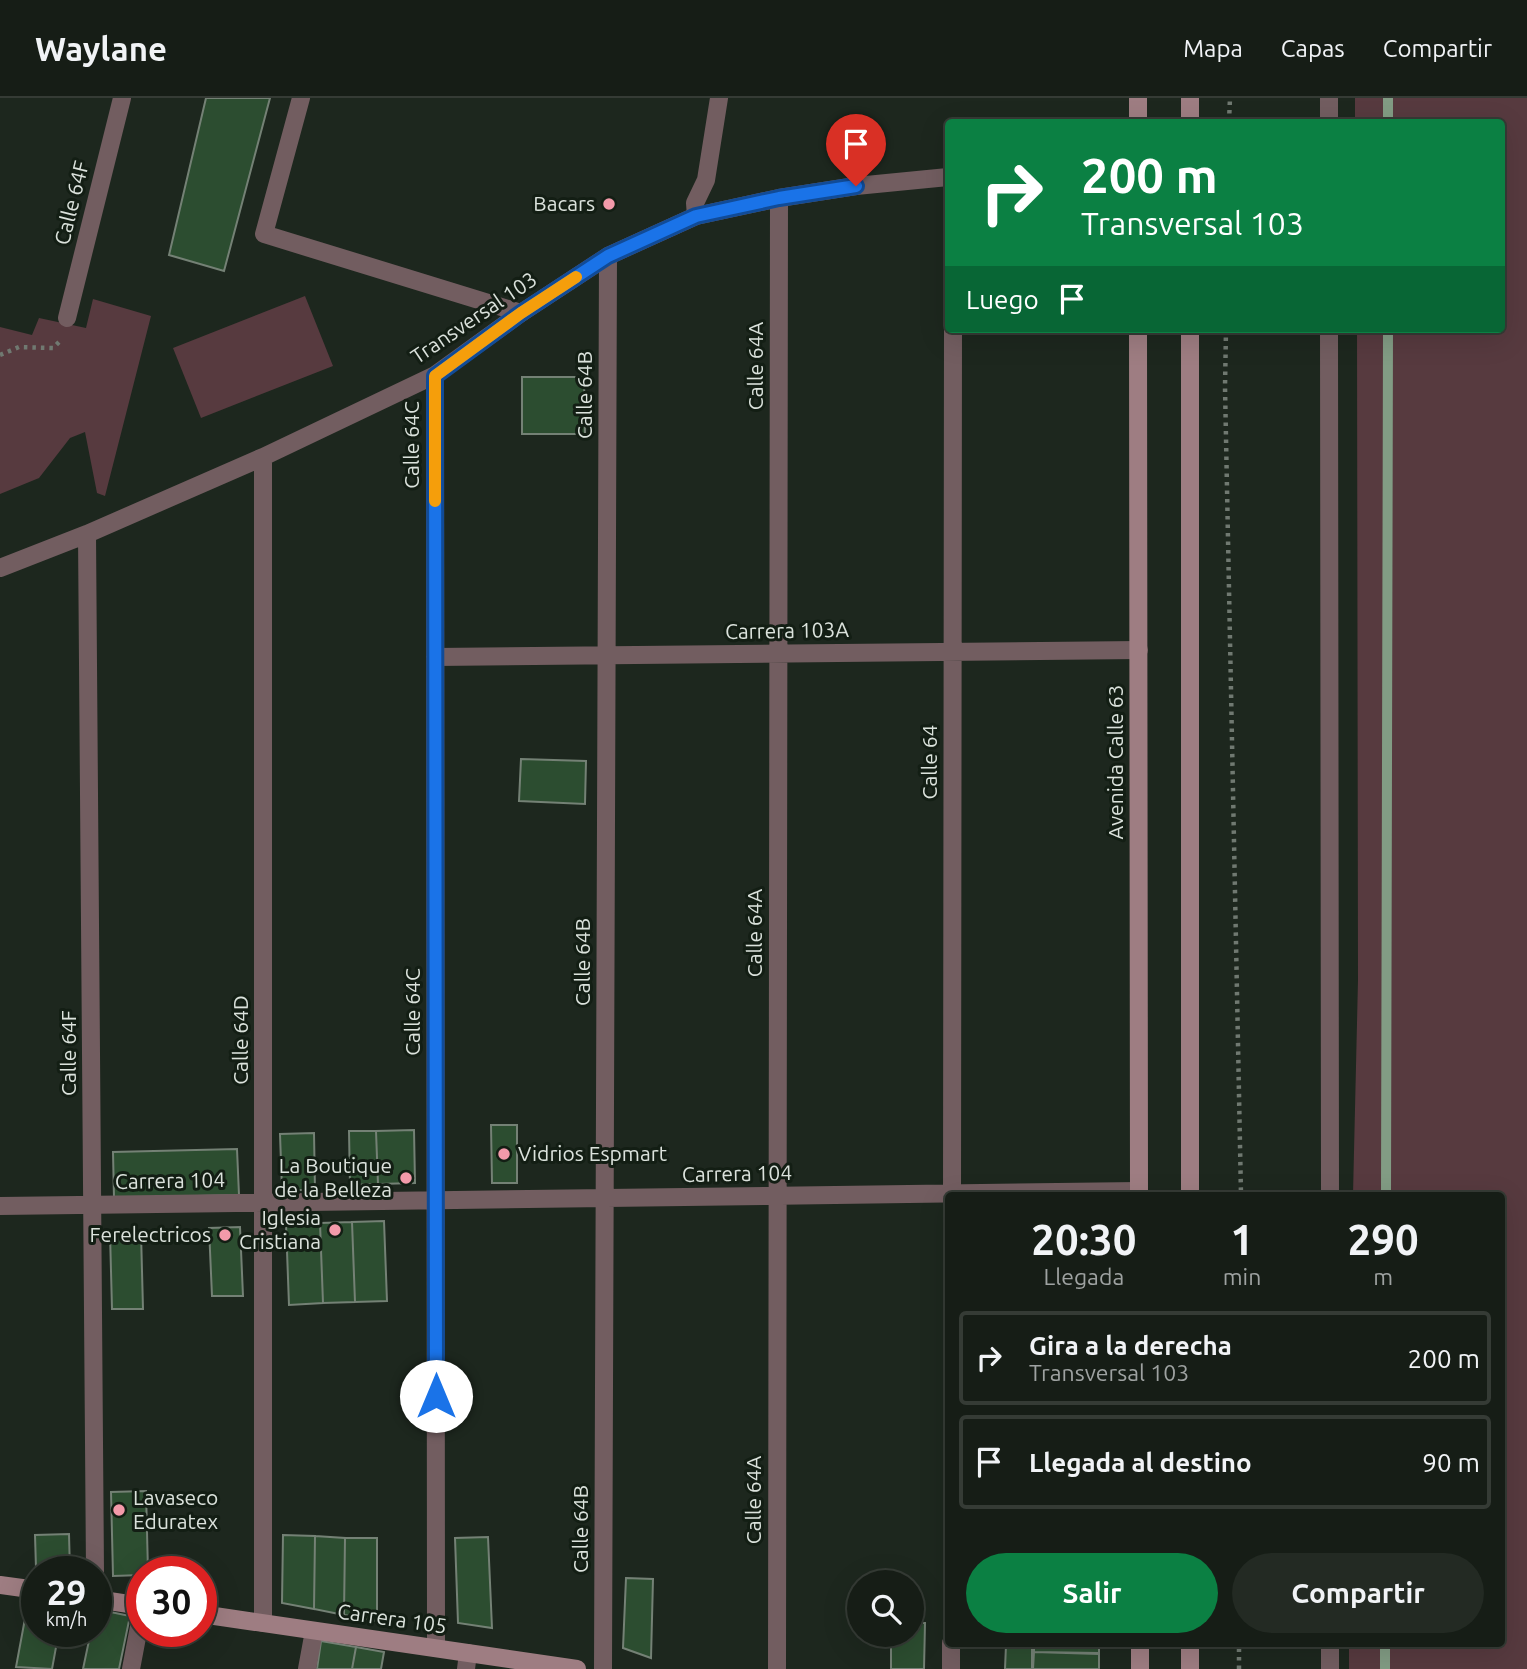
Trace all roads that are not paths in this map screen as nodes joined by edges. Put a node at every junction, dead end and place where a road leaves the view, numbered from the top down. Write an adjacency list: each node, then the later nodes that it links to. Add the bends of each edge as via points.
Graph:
1 (122, 98): 15 (street, Calle 64F)
2 (301, 98): 14 (street, via 264,234)
3 (719, 98): 12 (street)
4 (1138, 98): 7 (main road)
5 (1190, 98): 8 (main road)
6 (1329, 98): 9 (street)
7 (1138, 119)
8 (1190, 119)
9 (1329, 119)
10 (945, 177): 11 (street, Transversal 103)
11 (779, 198): 12 (street, Transversal 103); 26 (street, Calle 64A)
12 (696, 216): 13 (street, Transversal 103)
13 (608, 256): 14 (street, Transversal 103); 27 (street, Calle 64B)
14 (521, 313): 20 (street, Transversal 103)
15 (67, 318)
16 (953, 333): 25 (street, Calle 64)
17 (1138, 333): 24 (main road, Avenida Calle 63)
18 (1190, 333): 31 (main road)
19 (1329, 333): 32 (street)
20 (435, 376): 21 (street, Transversal 103); 28 (street, Calle 64C)
21 (263, 457): 22 (street, Transversal 103); 37 (street, Calle 64D)
22 (87, 534): 23 (street, Transversal 103); 38 (street, Calle 64F)
23 (0, 568)
24 (1139, 650): 25 (street, Carrera 103A); 30 (main road, Avenida Calle 63)
25 (953, 651): 26 (street, Carrera 103A); 29 (street, Calle 64)
26 (778, 654): 27 (street, Carrera 103A); 34 (street, Calle 64A)
27 (607, 655): 28 (street, Carrera 103A); 35 (street, Calle 64B)
28 (435, 657): 36 (street, Calle 64C)
29 (952, 1192)
30 (1139, 1192)
31 (1190, 1192)
32 (1330, 1192)
33 (945, 1195): 34 (street, Carrera 104)
34 (777, 1196): 35 (street, Carrera 104); 57 (street, Calle 64A)
35 (606, 1198): 36 (street, Carrera 104); 56 (street, Calle 64B)
36 (436, 1201): 37 (street, Carrera 104); 51 (street, Calle 64C)
37 (264, 1203): 38 (street, Carrera 104); 44 (street, Calle 64D)
38 (93, 1205): 39 (street, Carrera 104); 40 (street, Calle 64F)
39 (0, 1206)
40 (95, 1556)
41 (0, 1585): 42 (main road)
42 (21, 1588)
43 (217, 1616): 44 (main road, Carrera 105)
44 (263, 1623): 45 (main road, Carrera 105)
45 (314, 1631): 51 (main road, Carrera 105); 54 (street)
46 (135, 1647): 53 (street)
47 (951, 1647): 58 (street)
48 (1140, 1647): 59 (main road)
49 (1190, 1647): 60 (main road)
50 (1330, 1647): 61 (street)
51 (436, 1648): 52 (main road, Carrera 105)
52 (467, 1661): 55 (main road, Carrera 105)
53 (131, 1669)
54 (307, 1669)
55 (577, 1669)
56 (603, 1669)
57 (777, 1669)
58 (951, 1669)
59 (1140, 1669)
60 (1190, 1669)
61 (1330, 1669)

